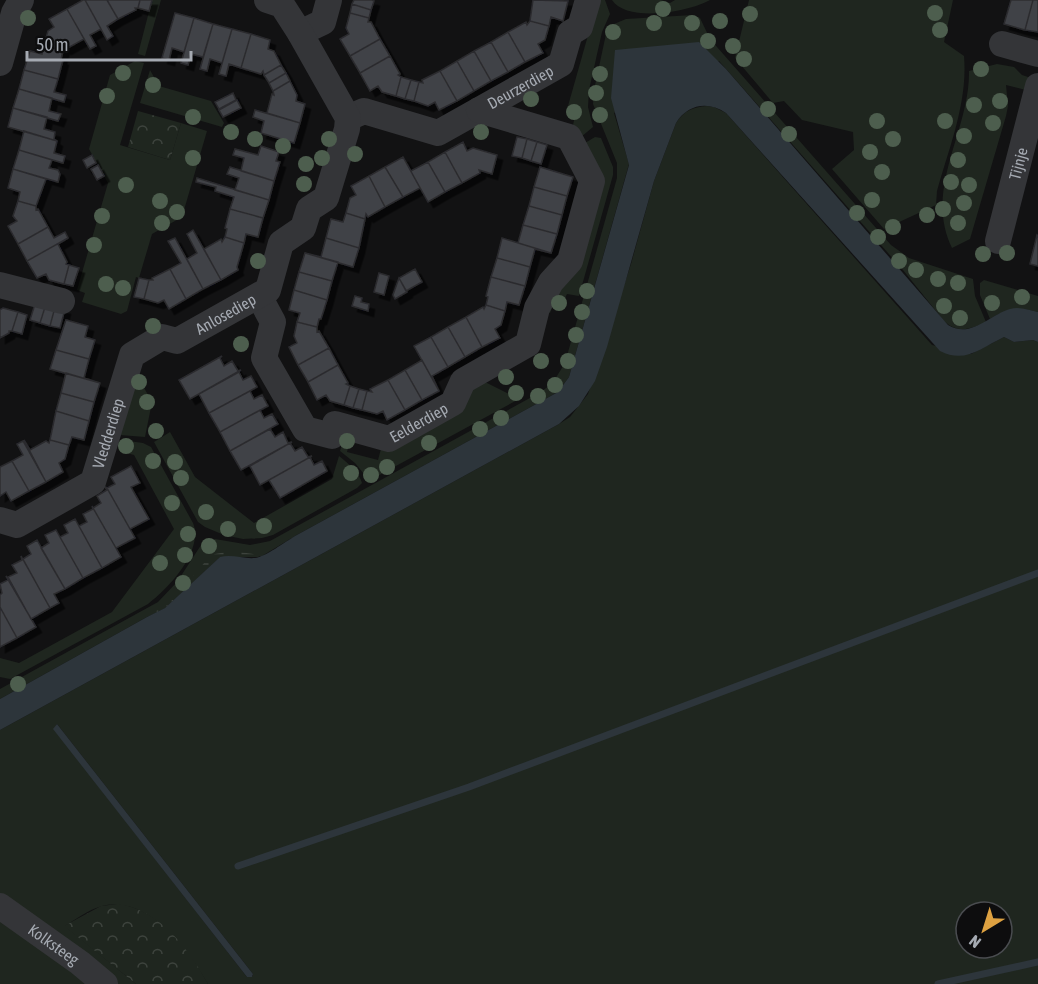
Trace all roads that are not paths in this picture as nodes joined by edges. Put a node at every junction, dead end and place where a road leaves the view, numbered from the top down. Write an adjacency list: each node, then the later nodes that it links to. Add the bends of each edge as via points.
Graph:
1 (267, 0): 5 (street, via 282,5)
2 (329, 0): 5 (street, via 323,22)
3 (588, 0): 10 (street, Deurzerdiep, via 580,27 570,33 561,64)
4 (12, 11): 8 (street)
5 (300, 33): 11 (street)
6 (1002, 44): 7 (street)
7 (1038, 54)
8 (0, 63)
9 (1038, 86): 12 (street, Tijnje)
10 (479, 110): 11 (street, via 438,133 364,111); 14 (street, Eelderdiep, via 569,137 592,181 570,261 551,282 537,308 528,344 463,381 453,403 389,439 335,424 332,436 305,429 264,358 273,322)
11 (348, 118): 14 (street, Anlosediep, via 326,198 309,209 303,228 281,243 268,291)
12 (998, 241)
13 (0, 285): 15 (street)
14 (259, 296): 16 (street, Anlosediep, via 177,341 162,338)
15 (62, 301)
16 (132, 355): 17 (street, Vledderdiep, via 93,482 17,525)
17 (1, 523)
18 (0, 906): 19 (street, Kolksteeg)
19 (105, 984)

